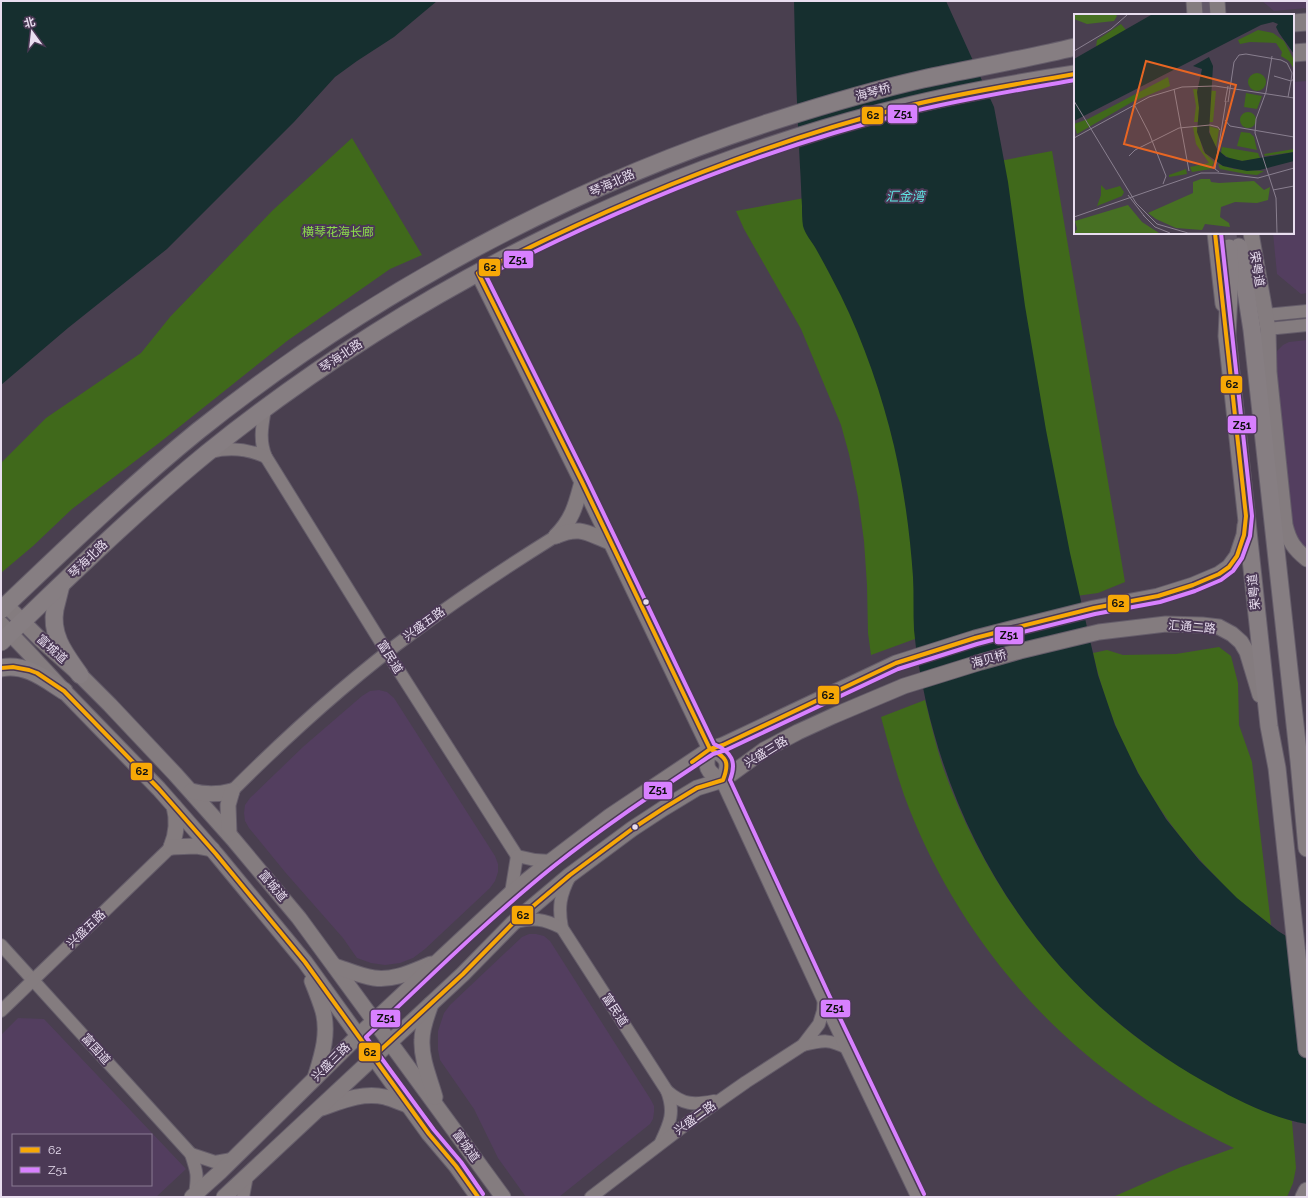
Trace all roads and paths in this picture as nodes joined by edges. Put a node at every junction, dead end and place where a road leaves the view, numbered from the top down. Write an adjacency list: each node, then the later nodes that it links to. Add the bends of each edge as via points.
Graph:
1 (1194, 1): 3 (street)
2 (1217, 1): 4 (street)
3 (1195, 14)
4 (1218, 14)
5 (1307, 22): 6 (main road)
6 (1294, 23)
7 (1074, 47): 11 (main road, 海琴桥, via 874,91 777,119)
8 (1307, 52): 9 (main road)
9 (1294, 53)
10 (1074, 74): 12 (main road, 海琴桥, via 1024,82 879,113)
11 (730, 136): 29 (main road, 琴海北路, via 615,181 540,216 467,253 348,323 235,402 176,450 95,521)
12 (738, 157): 15 (main road, 琴海北路, via 612,208)
13 (1215, 234): 19 (street, 荣粤道)
14 (1251, 234): 17 (street, 荣粤道)
15 (478, 273): 20 (main road, 琴海北路, via 361,342); 23 (street)
16 (1307, 311): 17 (street)
17 (1262, 325): 18 (street); 19 (main road, via 1234,248 1230,271); 27 (street, 荣粤道, via 1285,525 1289,539); 45 (main road, 荣粤道)
18 (1307, 325)
19 (1227, 336): 24 (main road, 荣粤道)
20 (265, 409): 21 (main road, 琴海北路); 22 (street, 富民道, via 261,444)
21 (208, 452): 22 (street, via 238,449); 28 (main road, 琴海北路, via 144,507)
22 (266, 457): 33 (street, 富民道)
23 (582, 482): 25 (street, via 572,516); 26 (street)
24 (1246, 516): 34 (street, 海贝桥, via 1244,535 1237,556 1229,567 1193,585 1158,596 1094,608 981,637); 39 (main road, 荣粤道)
25 (556, 536): 26 (street, via 583,531); 33 (street, 兴盛五路, via 470,592)
26 (610, 542): 40 (street)
27 (1307, 560)
28 (61, 585): 30 (main road, 琴海北路); 36 (main road, via 55,609 56,633 61,648)
29 (4, 608): 30 (street, 富城道)
30 (23, 622): 32 (main road, 琴海北路); 36 (street, 富城道)
31 (1099, 632): 37 (street, 海贝桥, via 1020,650); 39 (street, 汇通二路, via 1166,624 1219,627 1232,634 1247,652)
32 (4, 633): 38 (street, 富城道)
33 (387, 652): 42 (street, 兴盛五路, via 266,756); 50 (street, 富民道)
34 (896, 663): 40 (street, 兴盛三路)
35 (1, 668): 38 (main road, via 29,670)
36 (80, 675): 43 (street, 富城道)
37 (904, 686): 41 (street, 兴盛三路, via 833,716 764,750)
38 (64, 691): 44 (street, 富城道)
39 (1269, 726): 69 (main road, 荣粤道, via 1277,768)
40 (710, 749): 41 (street, via 724,756 727,762); 51 (street, 兴盛三路, via 610,816)
41 (723, 780): 52 (street, 兴盛三路, via 697,788 671,804); 61 (street)
42 (232, 790): 43 (street, via 220,794); 46 (street, via 228,805)
43 (191, 791): 46 (street, 富城道)
44 (174, 806): 47 (street, via 176,834); 49 (street, 富城道)
45 (1306, 830): 48 (main road, 荣粤道)
46 (229, 834): 59 (street, 富城道)
47 (171, 847): 49 (street, via 192,846); 60 (street, 兴盛五路)
48 (1307, 848)
49 (212, 849): 57 (street, 富城道)
50 (517, 856): 51 (street); 53 (street)
51 (550, 861): 53 (street, 兴盛三路)
52 (570, 875): 54 (street, 兴盛三路); 55 (street, via 560,900)
53 (511, 893): 58 (street, 兴盛三路)
54 (513, 923): 55 (street, via 538,919); 62 (street, 兴盛三路)
55 (562, 928): 72 (street, 富民道)
56 (1, 946): 60 (street, 富国道)
57 (305, 962): 65 (street, 富城道); 71 (street, via 323,1010 325,1024 324,1048)
58 (438, 962): 59 (street, via 397,977 381,979 366,977); 64 (street, 兴盛三路)
59 (335, 966): 64 (street, 富城道)
60 (33, 980): 63 (street, 兴盛五路); 78 (street, 富国道)
61 (824, 998): 67 (street, 兴盛二路, via 819,1024); 68 (street)
62 (431, 1003): 66 (street, 兴盛三路); 75 (street, via 423,1030 422,1049)
63 (1, 1011)
64 (375, 1021): 65 (street, 兴盛三路); 66 (street, 富城道)
65 (358, 1036): 70 (street, 富城道); 71 (street, 兴盛三路)
66 (390, 1041): 70 (street, 兴盛三路); 75 (street, 富城道)
67 (803, 1045): 68 (street, 兴盛二路, via 829,1041); 73 (street, 兴盛二路)
68 (848, 1049): 88 (street)
69 (1307, 1049)
70 (373, 1057): 74 (street, 富城道); 76 (street, 兴盛三路)
71 (315, 1078): 79 (street, 兴盛三路)
72 (667, 1092): 73 (street, 富民道, via 674,1098 691,1104); 77 (street, 富民道, via 671,1114 668,1128)
73 (718, 1101): 77 (street, 兴盛二路)
74 (408, 1105): 76 (street, via 369,1095); 85 (street, 富城道)
75 (439, 1108): 86 (street, 富城道)
76 (317, 1110): 80 (street, 兴盛三路)
77 (660, 1143): 87 (street, 兴盛二路)
78 (191, 1154): 79 (street, via 215,1162); 82 (street, via 197,1171)
79 (232, 1160): 82 (street, 兴盛三路)
80 (248, 1176): 83 (street, 兴盛三路); 84 (street)
81 (1307, 1191): 89 (main road)
82 (193, 1196)
83 (224, 1197)
84 (243, 1197)
85 (478, 1197)
86 (503, 1197)
87 (591, 1197)
88 (919, 1197)
89 (1304, 1197)

